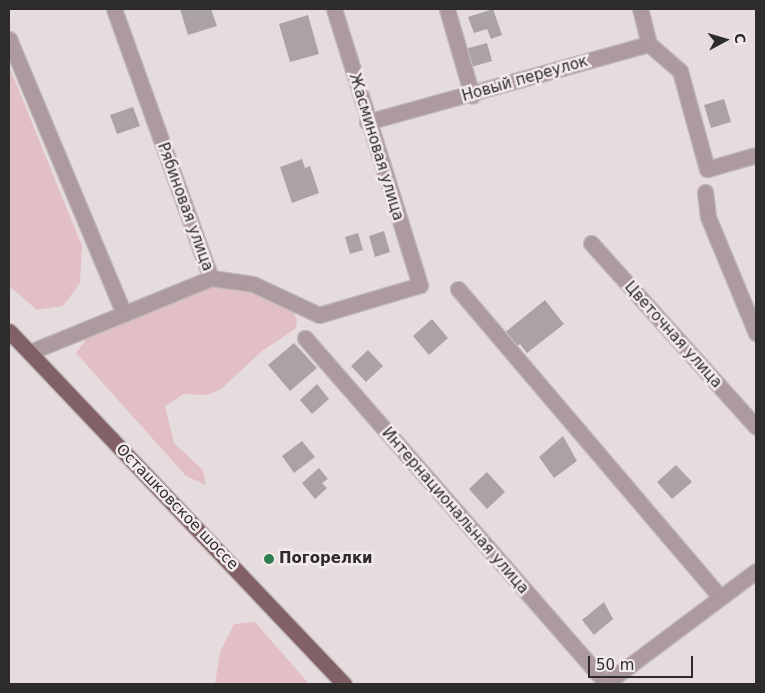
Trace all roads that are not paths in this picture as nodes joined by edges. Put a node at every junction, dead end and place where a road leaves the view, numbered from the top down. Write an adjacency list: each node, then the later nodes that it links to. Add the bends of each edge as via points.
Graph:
1 (114, 9): 12 (street, Рябиновая улица)
2 (334, 9): 8 (street, Жасминовая улица)
3 (446, 9): 7 (street)
4 (640, 9): 6 (street)
5 (9, 39): 14 (street)
6 (648, 44): 7 (street, Новый переулок); 9 (street, via 680,71 707,169)
7 (472, 95): 8 (street, Новый переулок)
8 (367, 122): 12 (street, Жасминовая улица, via 420,285 319,315 253,284)
9 (756, 155)
10 (704, 192): 16 (street, via 708,217)
11 (590, 243): 19 (street, Цветочная улица)
12 (211, 278): 14 (street, Рябиновая улица)
13 (458, 289): 21 (street)
14 (124, 314): 18 (street, Рябиновая улица)
15 (9, 331): 18 (main road, Осташковское шоссе)
16 (756, 333)
17 (305, 338): 23 (street, Интернациональная улица)
18 (30, 352): 22 (main road, Осташковское шоссе)
19 (756, 427)
20 (756, 571): 21 (street)
21 (719, 596): 23 (street)
22 (344, 684)
23 (606, 684)

